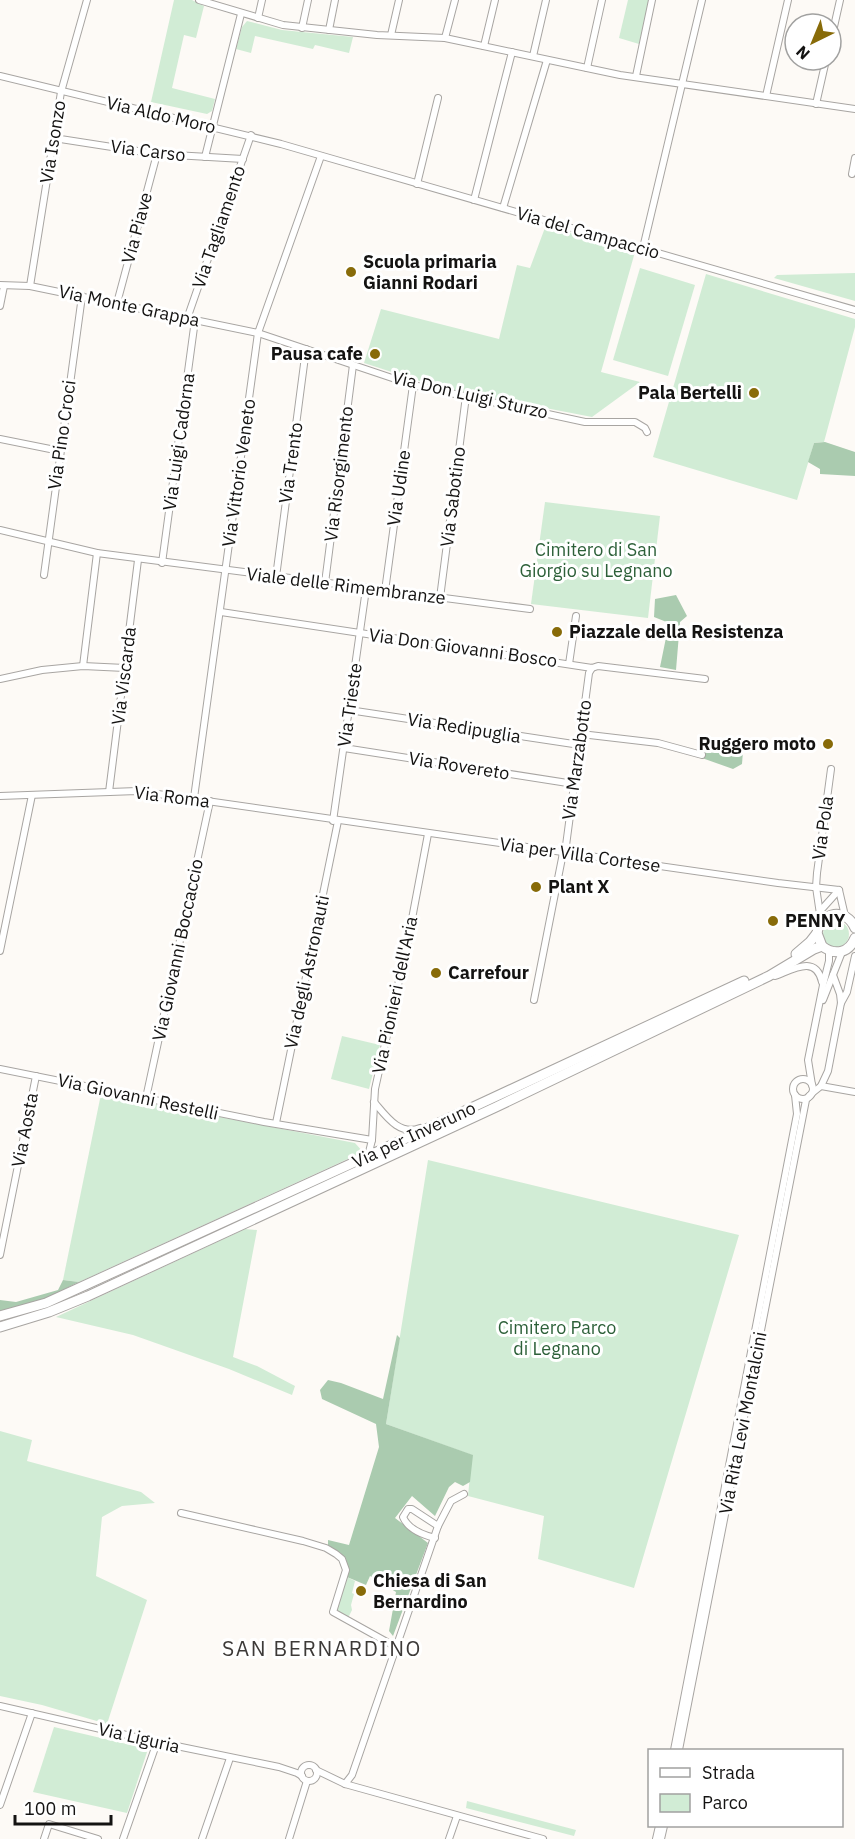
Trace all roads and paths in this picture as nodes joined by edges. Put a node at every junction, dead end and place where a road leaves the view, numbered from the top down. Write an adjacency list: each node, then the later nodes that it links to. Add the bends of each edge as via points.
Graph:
1 (87, 0): 29 (street, Via Isonzo)
2 (262, 0): 15 (street)
3 (308, 0): 16 (street)
4 (335, 0): 17 (street)
5 (399, 0): 18 (street)
6 (455, 0): 19 (street)
7 (495, 0): 20 (street)
8 (546, 0): 22 (street)
9 (602, 0): 24 (street)
10 (652, 0): 27 (street)
11 (702, 0): 28 (street)
12 (788, 0): 30 (street)
13 (203, 1): 14 (street)
14 (241, 14): 15 (street); 34 (street)
15 (258, 18): 16 (street)
16 (302, 28): 17 (street)
17 (329, 30): 18 (street)
18 (391, 35): 19 (street)
19 (445, 38): 20 (street)
20 (484, 46): 21 (street)
21 (512, 52): 22 (street); 44 (street)
22 (533, 56): 23 (street)
23 (547, 60): 24 (street); 45 (street)
24 (587, 68): 27 (street)
25 (823, 72): 32 (street)
26 (0, 76): 29 (street, Via Aldo Moro)
27 (636, 76): 28 (street)
28 (683, 83): 30 (street); 46 (street)
29 (61, 92): 34 (street, Via Aldo Moro); 36 (street, Via Isonzo)
30 (766, 96): 32 (street)
31 (438, 98): 43 (street)
32 (816, 104): 33 (street)
33 (855, 109)
34 (213, 127): 35 (street, Via Aldo Moro); 39 (street)
35 (251, 135): 38 (street, Via Aldo Moro); 40 (street, Via Tagliamento)
36 (54, 138): 37 (street, Via Carso); 48 (street, Via Isonzo)
37 (157, 154): 39 (street, Via Carso); 50 (street, Via Piave)
38 (321, 156): 43 (street, Via del Campaccio); 54 (street, Via Vittorio Veneto)
39 (205, 157): 40 (street, Via Carso)
40 (244, 157): 53 (street, Via Tagliamento)
41 (855, 158): 42 (street)
42 (852, 174)
43 (417, 183): 44 (street, Via del Campaccio)
44 (474, 200): 45 (street, Via del Campaccio)
45 (503, 208): 46 (street, Via del Campaccio)
46 (643, 248): 52 (street, Via del Campaccio)
47 (2, 285): 48 (street, Via Monte Grappa); 51 (street)
48 (30, 286): 49 (street, Via Monte Grappa)
49 (82, 296): 50 (street, Via Monte Grappa); 61 (street, Via Pino Croci)
50 (117, 303): 53 (street, Via Monte Grappa)
51 (0, 306)
52 (855, 310)
53 (191, 320): 54 (street, Via Monte Grappa); 66 (street, Via Luigi Cadorna)
54 (258, 333): 55 (street, Via Don Luigi Sturzo); 67 (street, Via Vittorio Veneto)
55 (306, 349): 56 (street, Via Don Luigi Sturzo); 69 (street, Via Trento)
56 (353, 365): 57 (street, Via Don Luigi Sturzo); 70 (street, Via Risorgimento)
57 (413, 385): 58 (street, Via Don Luigi Sturzo); 72 (street, Via Udine)
58 (466, 396): 59 (street, Via Don Luigi Sturzo, via 585,422 635,422); 73 (street, Via Sabotino)
59 (647, 432)
60 (0, 439): 61 (street)
61 (60, 451): 63 (street, Via Pino Croci)
62 (0, 530): 63 (street, Viale delle Rimembranze)
63 (48, 541): 64 (street, Viale delle Rimembranze); 68 (street, Via Pino Croci)
64 (97, 554): 65 (street, Viale delle Rimembranze); 79 (street)
65 (138, 560): 66 (street, Viale delle Rimembranze); 80 (street, Via Viscarda)
66 (162, 563): 67 (street, Viale delle Rimembranze)
67 (225, 571): 69 (street, Viale delle Rimembranze); 75 (street, Via Vittorio Veneto)
68 (44, 575)
69 (276, 577): 70 (street, Viale delle Rimembranze)
70 (325, 584): 71 (street, Viale delle Rimembranze)
71 (366, 589): 72 (street, Viale delle Rimembranze); 77 (street, Via Trieste)
72 (385, 591): 73 (street, Viale delle Rimembranze)
73 (440, 598): 74 (street, Viale delle Rimembranze)
74 (530, 609)
75 (221, 612): 77 (street, Via Don Giovanni Bosco); 94 (street, Via Vittorio Veneto)
76 (576, 616): 78 (street)
77 (360, 633): 78 (street, Via Don Giovanni Bosco); 84 (street, Via Trieste)
78 (569, 664): 81 (street, Via Don Giovanni Bosco)
79 (83, 666): 80 (street); 82 (street)
80 (124, 668): 91 (street, Via Viscarda)
81 (592, 668): 83 (street, Via Don Giovanni Bosco); 85 (street, Via Marzabotto)
82 (0, 679)
83 (705, 679)
84 (349, 710): 86 (street, Via Redipuglia); 87 (street, Via Trieste)
85 (581, 734): 86 (street, Via Marzabotto); 88 (street, via 658,743)
86 (579, 745): 90 (street, Via Marzabotto)
87 (344, 748): 90 (street, Via Rovereto); 96 (street, Via Trieste)
88 (702, 754)
89 (831, 769): 99 (street, Via Pola)
90 (574, 784): 98 (street, Via Marzabotto)
91 (109, 792): 92 (street, Via Roma); 94 (street, Via Roma)
92 (32, 795): 93 (street, Via Roma); 107 (street)
93 (0, 796)
94 (194, 798): 95 (street, Via Roma)
95 (210, 801): 96 (street, Via Roma); 127 (street, Via Giovanni Boccaccio)
96 (338, 821): 97 (street, Via per Villa Cortese); 129 (street, Via degli Astronauti)
97 (428, 834): 98 (street, Via per Villa Cortese); 128 (street, Via Pionieri dell'Aria)
98 (564, 853): 99 (street, Via per Villa Cortese); 114 (street, Via Marzabotto)
99 (816, 887): 100 (street, Via per Villa Cortese); 101 (street)
100 (839, 890): 101 (street); 103 (street)
101 (821, 910): 102 (street)
102 (821, 921): 103 (main road, via 832,914); 104 (main road)
103 (852, 921)
104 (817, 933): 106 (main road); 121 (main road, Via per Inveruno, via 802,950 771,968)
105 (855, 940): 108 (main road)
106 (826, 949): 108 (main road); 112 (main road, Via per Inveruno, via 814,949); 113 (street, via 829,961)
107 (0, 951)
108 (842, 952): 111 (street)
109 (855, 956): 110 (street)
110 (850, 977): 111 (street, via 844,982); 115 (street)
111 (834, 978): 115 (street); 116 (street)
112 (751, 984): 113 (street, Via per Inveruno, via 810,966); 134 (main road, Via per Inveruno, via 88,1296)
113 (823, 985): 116 (street)
114 (534, 1000)
115 (841, 1004): 123 (street, via 828,1071)
116 (818, 1015): 117 (street)
117 (808, 1060): 120 (street); 122 (street)
118 (0, 1069): 119 (street, Via Giovanni Restelli)
119 (36, 1076): 127 (street, Via Giovanni Restelli); 132 (street, Via Aosta)
120 (796, 1081): 122 (street, via 805,1079); 125 (street)
121 (525, 1083): 128 (street, via 416,1130 407,1131 388,1120); 131 (main road, Via per Inveruno)
122 (812, 1085): 126 (street)
123 (821, 1086): 124 (street); 126 (street)
124 (855, 1092)
125 (795, 1095): 126 (street); 143 (street, Via Rita Levi Montalcini, via 796,1114 776,1230)
126 (810, 1095): 144 (street, Via Rita Levi Montalcini)
127 (146, 1098): 129 (street, Via Giovanni Restelli)
128 (374, 1102): 130 (street, Via Pionieri dell'Aria)
129 (276, 1123): 130 (street, Via Giovanni Restelli)
130 (372, 1140): 131 (street, Via Pionieri dell'Aria)
131 (368, 1156): 133 (main road, Via per Inveruno, via 46,1303)
132 (0, 1255)
133 (0, 1316)
134 (0, 1327)
135 (464, 1494): 137 (street, via 451,1501)
136 (181, 1513): 139 (street, via 303,1541 336,1554 346,1570 333,1612)
137 (438, 1526): 138 (street); 138 (street, via 412,1509 403,1517 422,1534)
138 (435, 1538): 139 (street)
139 (396, 1647): 151 (street, via 352,1775)
140 (0, 1706): 141 (street, Via Liguria)
141 (32, 1713): 142 (street, Via Liguria); 152 (street)
142 (157, 1742): 145 (street, Via Liguria); 156 (street)
143 (674, 1749)
144 (679, 1749)
145 (230, 1758): 146 (street, Via Liguria); 157 (street)
146 (279, 1767): 147 (street, Via Liguria); 149 (street, Via Liguria)
147 (304, 1767): 148 (street, Via Liguria, via 311,1765); 149 (street)
148 (316, 1770): 150 (street); 151 (street, Via Liguria)
149 (304, 1779): 150 (street, Via Liguria); 158 (street)
150 (315, 1779): 151 (street, Via Liguria)
151 (345, 1784): 153 (street, Via Liguria)
152 (0, 1805)
153 (457, 1816): 159 (street); 160 (street, Via Liguria)
154 (94, 1838): 155 (street, via 49,1824)
155 (44, 1839)
156 (123, 1839)
157 (202, 1839)
158 (289, 1839)
159 (449, 1839)
160 (543, 1839)

